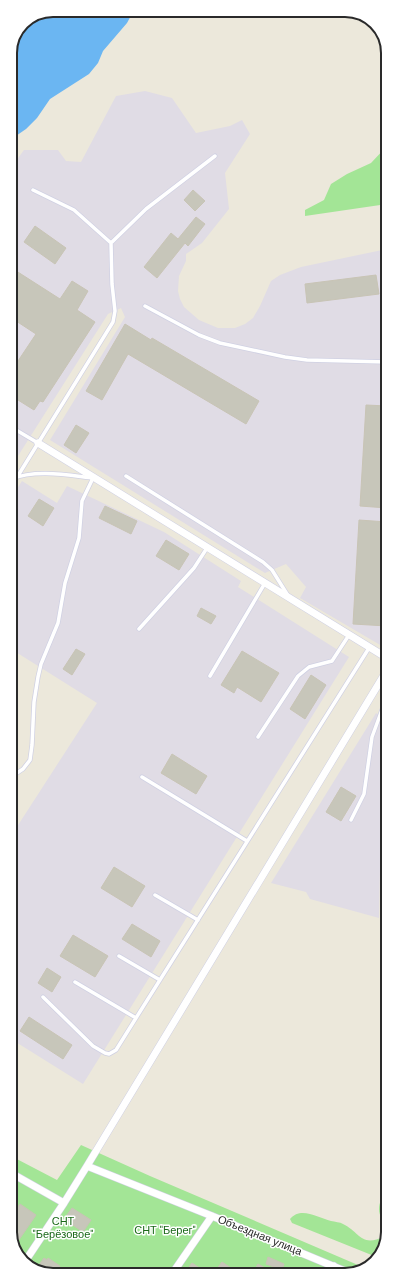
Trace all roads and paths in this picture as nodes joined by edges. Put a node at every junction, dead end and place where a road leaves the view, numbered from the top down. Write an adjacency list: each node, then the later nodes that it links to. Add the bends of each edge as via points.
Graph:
1 (215, 156): 3 (lane, via 146,208)
2 (33, 190): 3 (lane, via 74,210)
3 (111, 243): 7 (lane, via 115,311 113,322)
4 (145, 306): 5 (lane, via 199,335 220,343 307,360)
5 (381, 362)
6 (17, 431): 7 (lane)
7 (38, 443): 8 (lane); 11 (street)
8 (17, 475)
9 (126, 476): 14 (lane, via 264,562)
10 (17, 477): 11 (lane, via 56,474)
11 (93, 478): 12 (street); 23 (lane, via 82,501 79,538 65,583 58,623 38,677 30,760)
12 (207, 548): 13 (street); 15 (lane, via 194,568)
13 (265, 584): 14 (street); 19 (lane)
14 (290, 599): 16 (street)
15 (139, 629)
16 (349, 635): 17 (street); 22 (lane, via 332,661 309,667 298,676)
17 (369, 648): 18 (street); 26 (lane)
18 (381, 655)
19 (210, 676)
20 (381, 681): 34 (street)
21 (381, 713): 25 (lane, via 372,738 364,794)
22 (258, 737)
23 (17, 773)
24 (142, 777): 26 (lane)
25 (351, 820)
26 (247, 841): 28 (lane)
27 (155, 895): 28 (lane)
28 (198, 920): 30 (lane)
29 (119, 956): 30 (lane)
30 (160, 980): 33 (lane)
31 (75, 982): 33 (lane)
32 (43, 997): 33 (lane, via 93,1046 105,1054 116,1050)
33 (136, 1018)
34 (87, 1166): 36 (street); 37 (street, Объездная улица)
35 (17, 1176): 36 (street)
36 (64, 1203): 38 (street)
37 (212, 1216): 39 (street, Объездная улица); 40 (street)
38 (28, 1258)
39 (334, 1266): 41 (street, Объездная улица)
40 (176, 1268)
41 (338, 1268)

